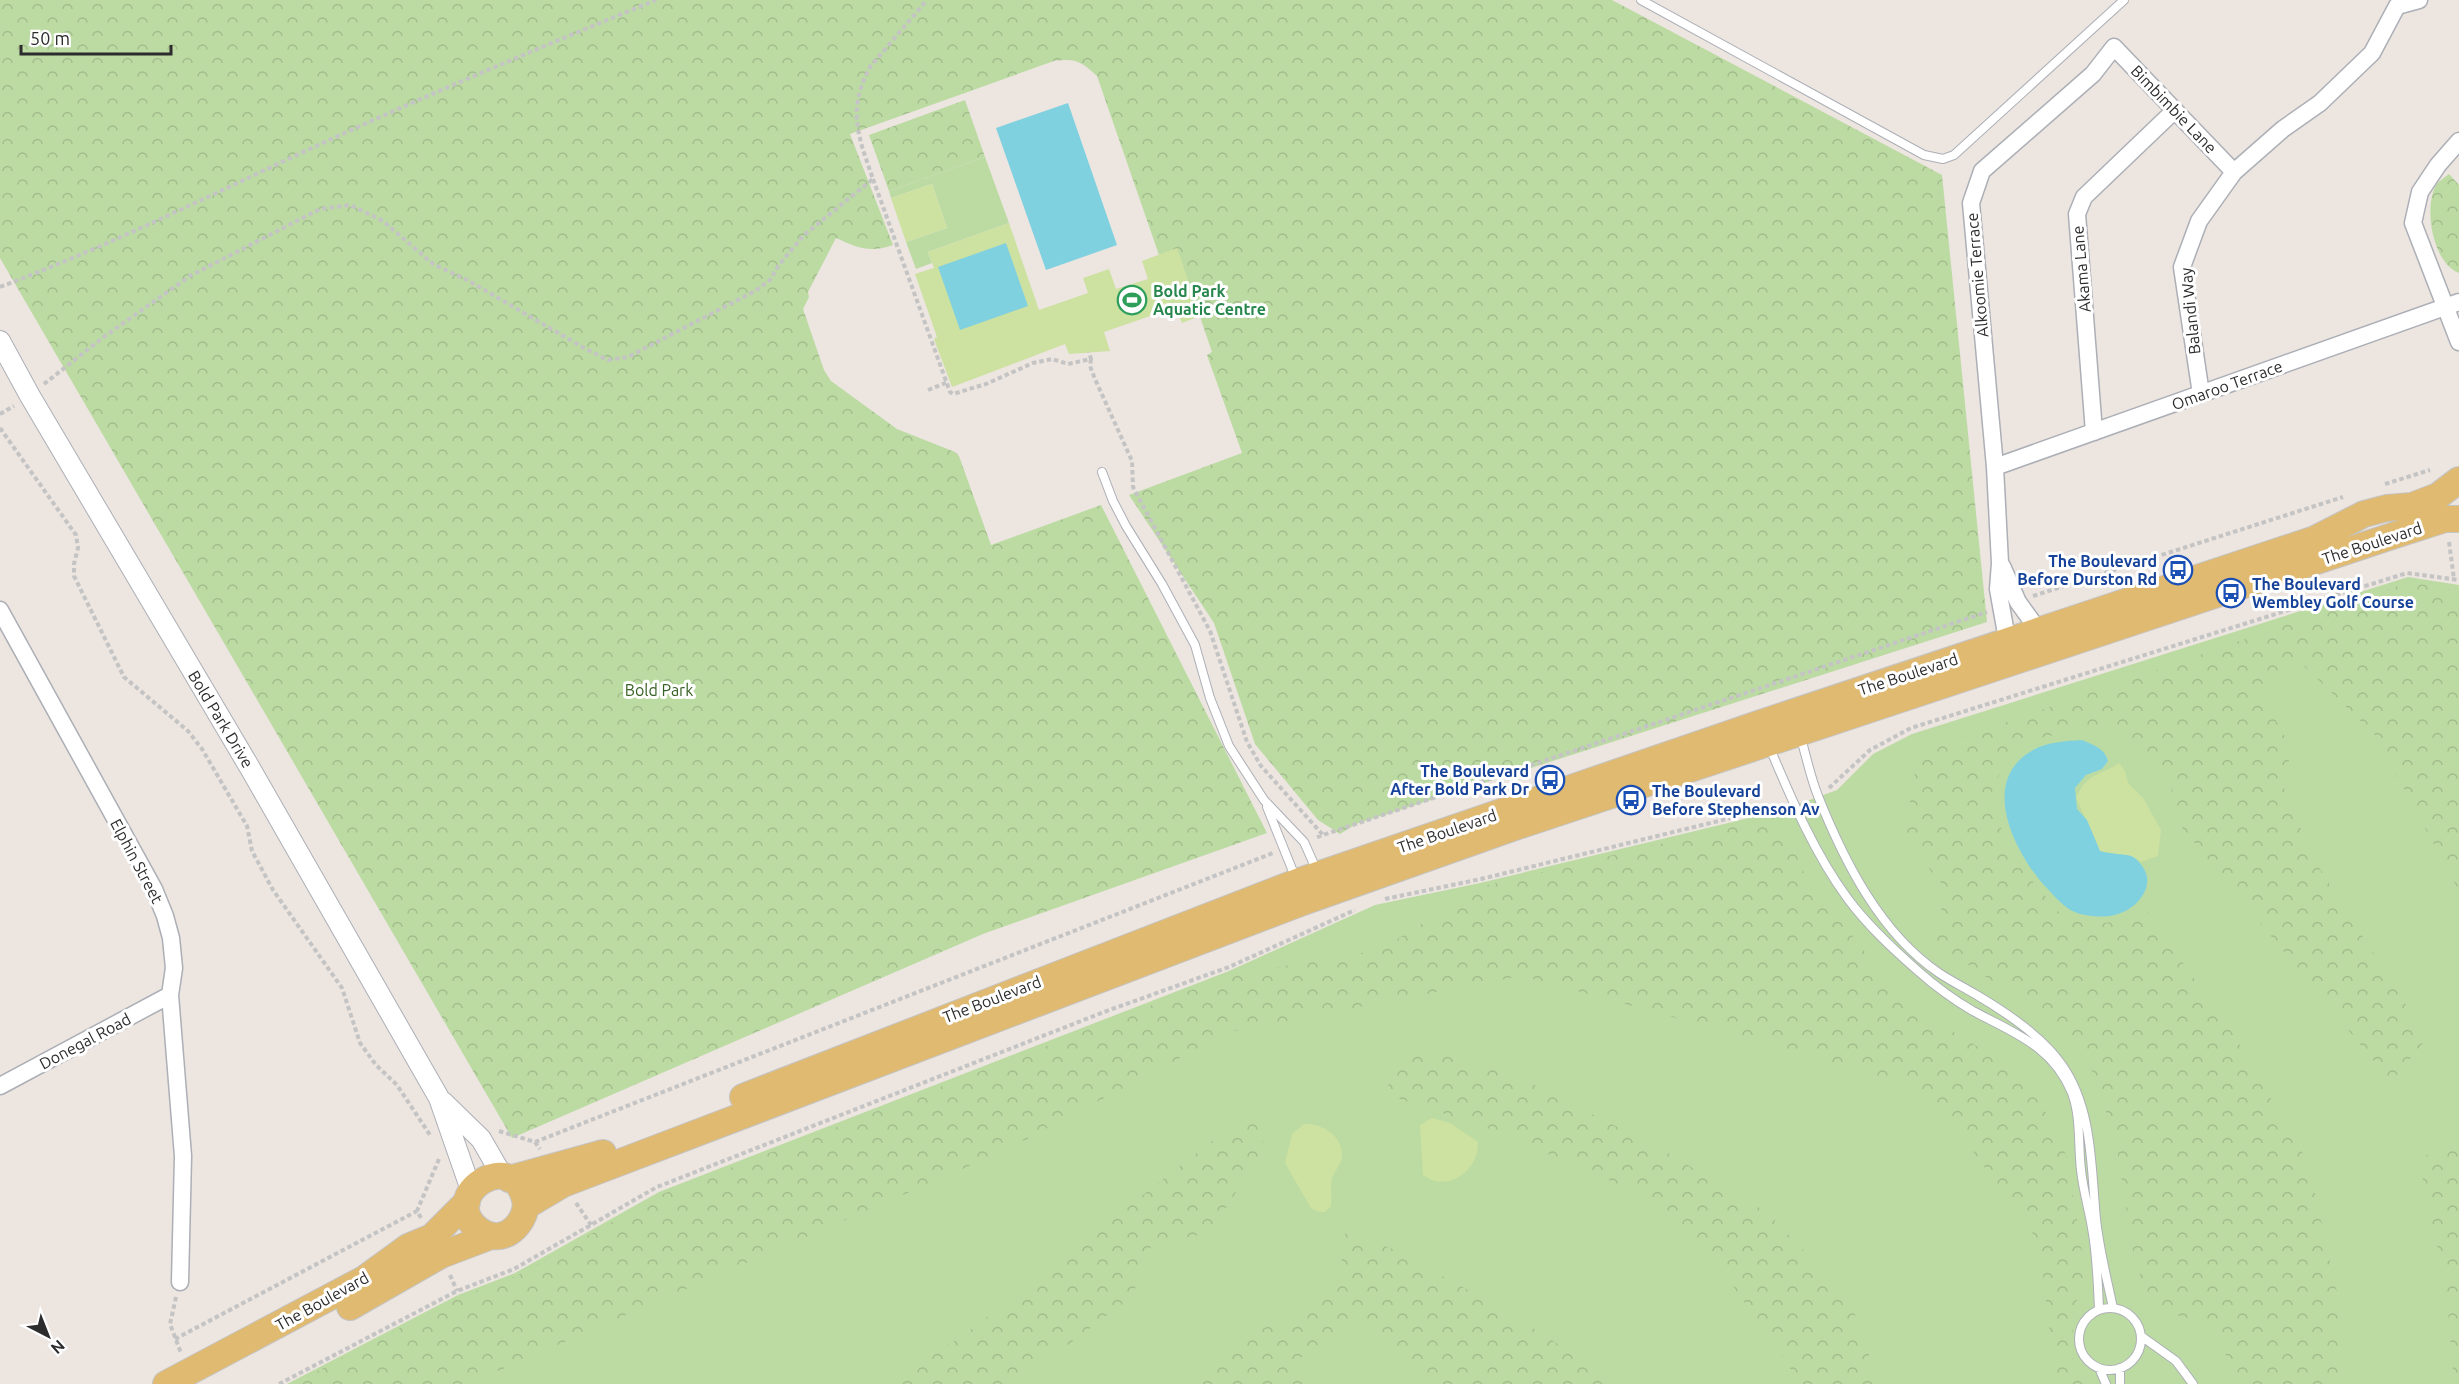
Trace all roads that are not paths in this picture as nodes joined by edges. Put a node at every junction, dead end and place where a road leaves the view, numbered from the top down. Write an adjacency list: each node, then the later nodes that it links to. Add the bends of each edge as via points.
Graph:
1 (1641, 0): 2 (lane, via 1924,155 1943,159 1954,155)
2 (2124, 0)
3 (2419, 0): 4 (street)
4 (2395, 3): 8 (street, Balandi Way, via 2372,52 2320,103)
5 (2114, 47): 6 (street, Bimbimbie Lane); 14 (street, Alkoomie Terrace, via 2093,74 1982,171 1971,202)
6 (2175, 110): 8 (street, Bimbimbie Lane); 13 (street, Akama Lane, via 2084,197 2077,214)
7 (2459, 141): 9 (street, via 2420,192 2413,223)
8 (2234, 172): 12 (street, Balandi Way, via 2199,221 2182,267)
9 (2452, 305): 11 (street); 12 (street, Omaroo Terrace)
10 (0, 341): 28 (street, Bold Park Drive)
11 (2459, 342)
12 (2200, 394): 13 (street, Omaroo Terrace)
13 (2094, 432): 14 (street, Omaroo Terrace)
14 (1995, 467): 18 (street, Alkoomie Terrace)
15 (1102, 472): 24 (lane, via 1126,526 1195,645 1229,746)
16 (2459, 480): 20 (main road, The Boulevard, via 2438,496 2412,506 2364,514 2315,539)
17 (2459, 519): 20 (main road, The Boulevard, via 2445,519)
18 (2000, 563): 20 (street, Alkoomie Terrace); 21 (street, Alkoomie Terrace, via 1998,589)
19 (0, 610): 26 (street, Elphin Street, via 154,889 171,938 174,968)
20 (2042, 641): 21 (main road, The Boulevard)
21 (2010, 652): 22 (main road, The Boulevard)
22 (1797, 722): 23 (main road, The Boulevard); 34 (lane, via 1817,794 1843,852 1880,914 1918,957 1990,1003 2044,1044 2075,1087 2092,1157 2096,1220)
23 (1765, 733): 25 (main road, The Boulevard, via 1512,828); 35 (lane, via 1793,803 1847,898 1875,932 1955,1000 2031,1041 2056,1066 2072,1094 2079,1130)
24 (1264, 800): 25 (lane, via 1285,848); 25 (lane, via 1304,842)
25 (1311, 888): 29 (main road, The Boulevard, via 1117,950 598,1155); 31 (main road, The Boulevard, via 563,1184)
26 (170, 995): 27 (street, Donegal Road); 33 (street, Elphin Street, via 183,1156)
27 (0, 1086)
28 (439, 1098): 29 (street, Bold Park Drive, via 481,1139); 30 (street, Bold Park Drive)
29 (506, 1178): 30 (main road, The Boulevard, via 490,1176 478,1183); 31 (main road, via 520,1187)
30 (469, 1196): 32 (main road, via 467,1212 479,1230); 39 (main road, The Boulevard, via 432,1237 408,1247 364,1279)
31 (526, 1206): 32 (main road, The Boulevard, via 519,1227)
32 (491, 1236): 39 (main road, The Boulevard, via 441,1255 361,1301)
33 (180, 1282)
34 (2113, 1308): 35 (lane); 36 (lane, via 2132,1317)
35 (2099, 1310): 37 (lane, via 2083,1324 2079,1345 2090,1363)
36 (2141, 1335): 38 (lane, via 2136,1355); 42 (lane, via 2176,1361)
37 (2099, 1368): 38 (lane); 40 (lane)
38 (2120, 1368): 41 (lane)
39 (184, 1381)
40 (2106, 1384)
41 (2120, 1384)
42 (2193, 1384)

